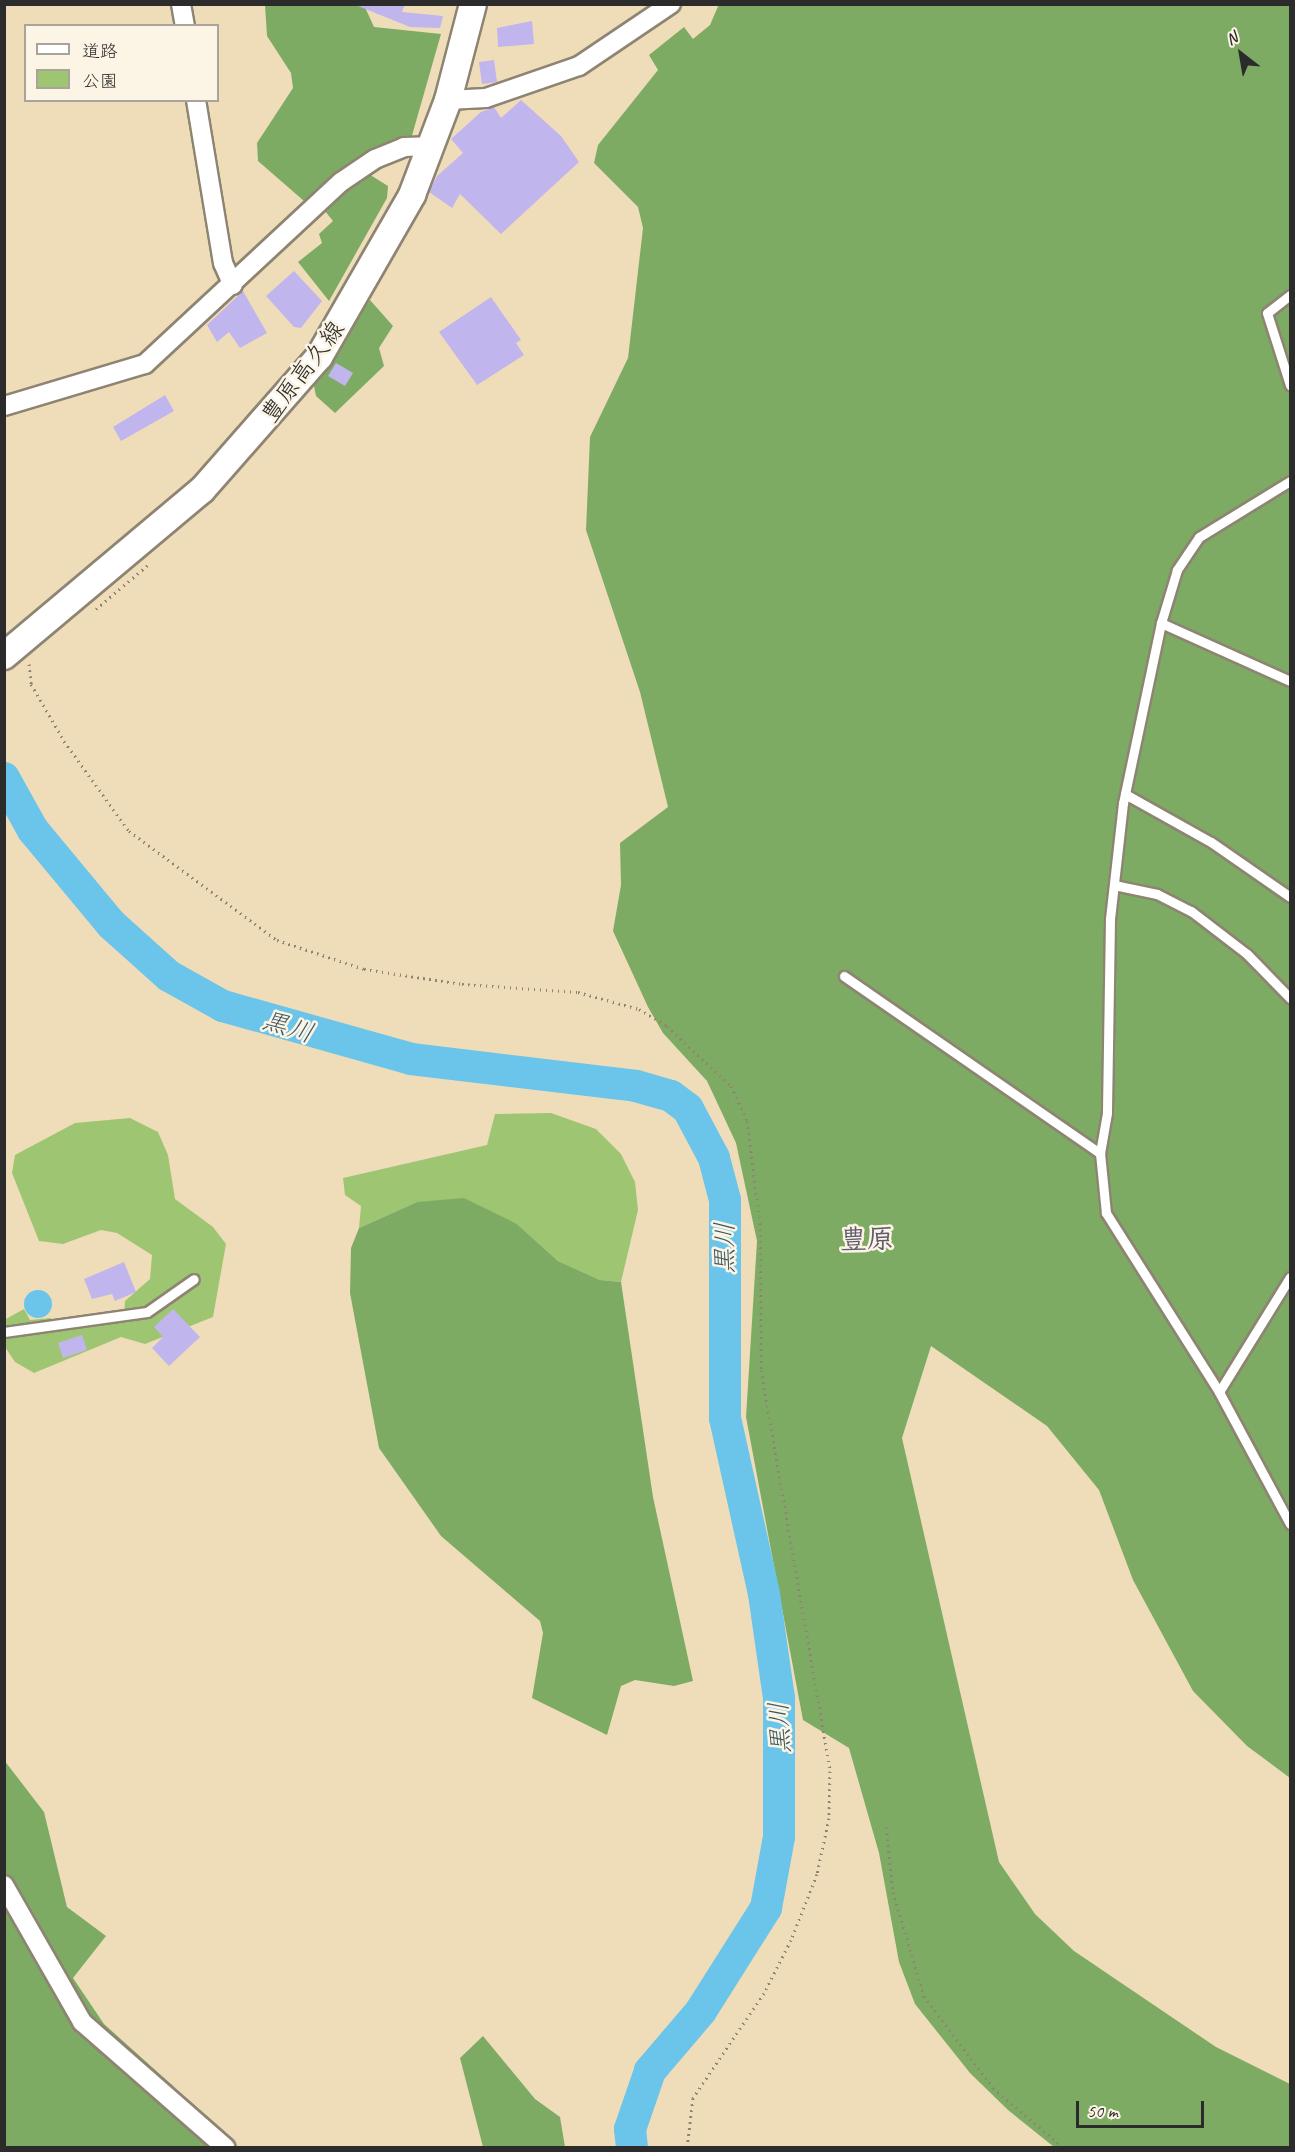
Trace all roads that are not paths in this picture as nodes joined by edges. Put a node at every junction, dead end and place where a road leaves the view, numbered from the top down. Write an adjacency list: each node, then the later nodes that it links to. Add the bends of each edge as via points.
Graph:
1 (182, 4): 4 (street)
2 (473, 4): 5 (main road, 豊原高久線)
3 (671, 4): 5 (street, via 571,69 486,98)
4 (185, 24)
5 (448, 99): 7 (main road, 豊原高久線)
6 (196, 102): 8 (street, via 223,263)
7 (429, 146): 8 (street, via 404,147 358,170 312,206); 14 (main road, 豊原高久線, via 382,253 319,357 284,402 202,490)
8 (232, 285): 11 (street, via 145,364)
9 (1290, 295): 10 (lane, via 1267,313)
10 (1290, 385)
11 (4, 406)
12 (1290, 481): 13 (lane, via 1198,537 1177,570)
13 (1161, 623): 15 (lane); 16 (lane)
14 (15, 656)
15 (1290, 681)
16 (1125, 794): 17 (lane); 18 (lane, via 1211,842)
17 (1114, 885): 20 (lane, via 1157,894 1191,911 1247,954); 21 (lane, via 1107,1113)
18 (1290, 897)
19 (844, 976): 21 (lane)
20 (1290, 998)
21 (1100, 1153): 25 (lane, via 1106,1213)
22 (1290, 1277): 25 (lane)
23 (194, 1279): 24 (lane, via 147,1312)
24 (4, 1332)
25 (1219, 1392): 26 (lane)
26 (1290, 1524)
27 (4, 1885): 28 (street, via 82,2022)
28 (226, 2148)

